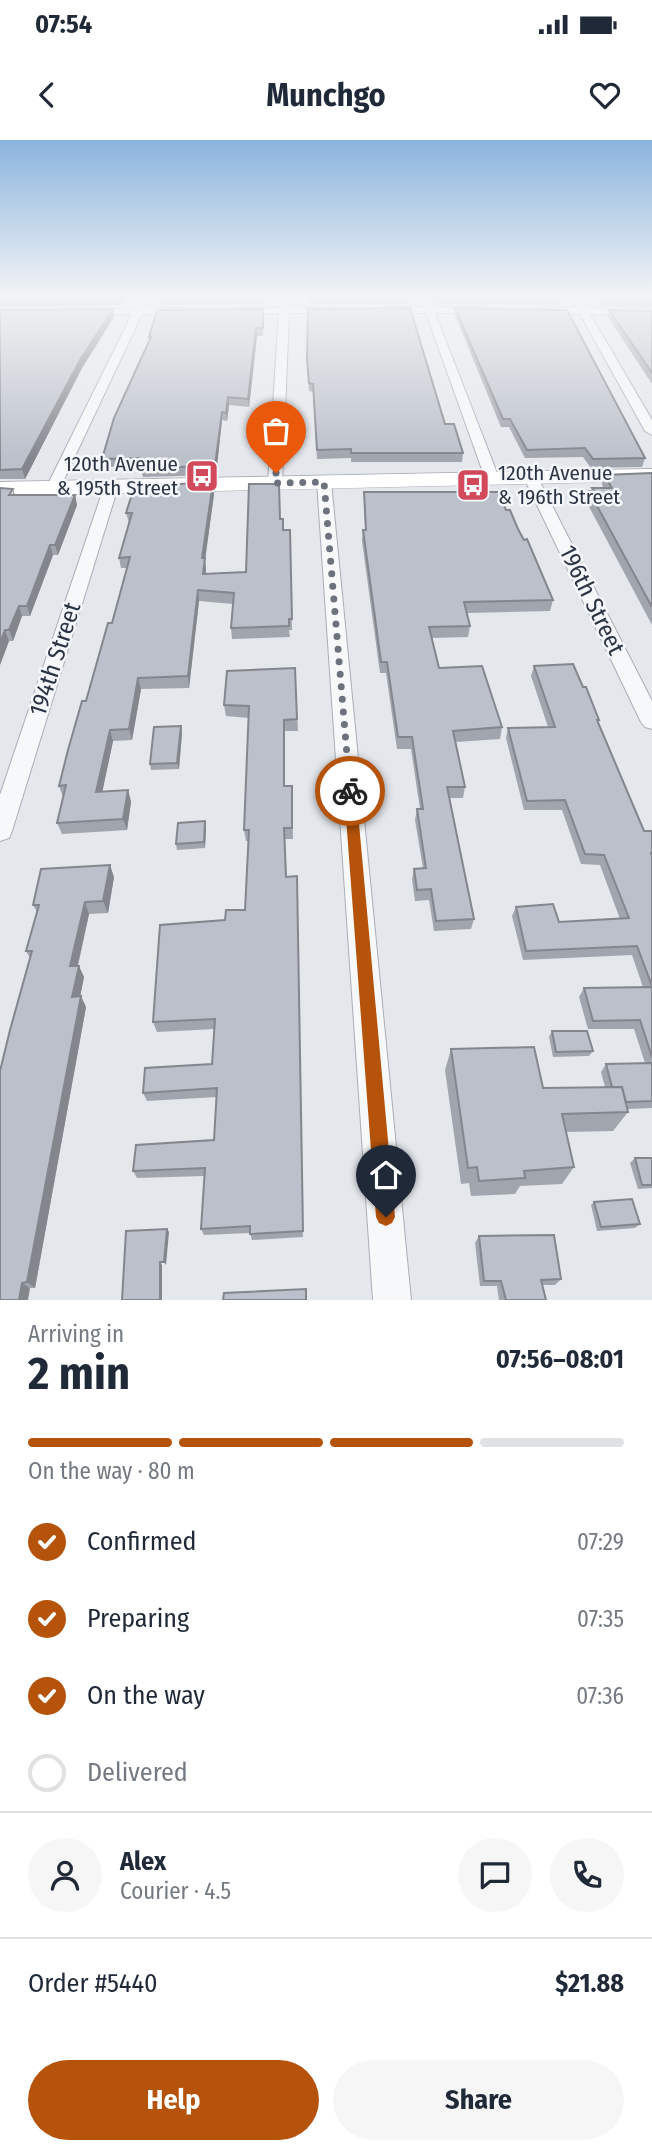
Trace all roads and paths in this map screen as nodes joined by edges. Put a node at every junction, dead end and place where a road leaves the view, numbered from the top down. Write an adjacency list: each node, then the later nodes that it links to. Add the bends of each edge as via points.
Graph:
1 (119, 351): 12 (street)
2 (282, 351): 10 (street)
3 (446, 351): 7 (street)
4 (606, 351): 5 (street)
5 (652, 431)
6 (652, 475): 8 (street)
7 (492, 478): 8 (street); 9 (street)
8 (531, 478): 14 (street, 196th Street)
9 (324, 482): 10 (street); 16 (street)
10 (275, 483): 11 (street)
11 (111, 487): 12 (street); 15 (street, 194th Street)
12 (53, 488): 13 (street)
13 (0, 489)
14 (652, 722)
15 (0, 831)
16 (393, 1300)

